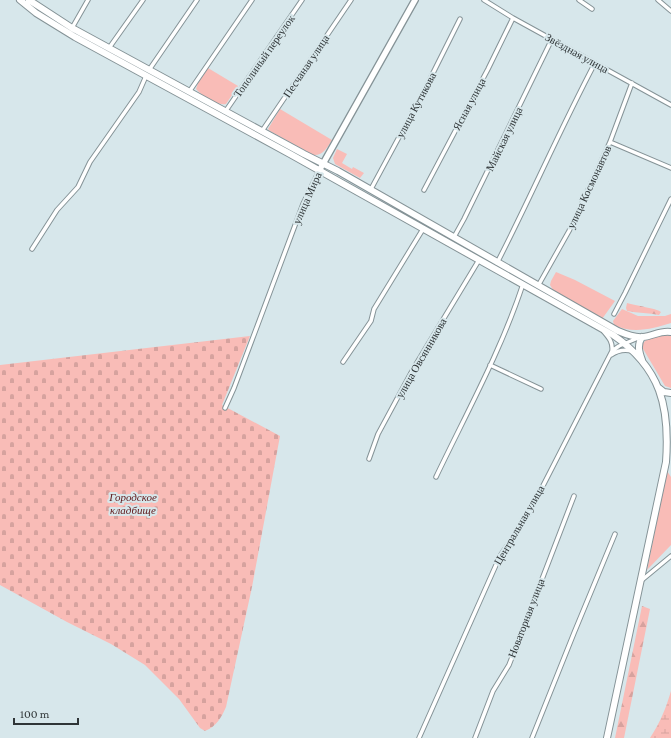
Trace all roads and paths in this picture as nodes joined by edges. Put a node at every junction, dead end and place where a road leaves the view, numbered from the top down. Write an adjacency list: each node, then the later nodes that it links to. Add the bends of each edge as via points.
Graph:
1 (20, 0): 21 (main road, via 52,23)
2 (30, 0): 17 (main road)
3 (88, 0): 17 (street)
4 (143, 0): 19 (street)
5 (197, 0): 21 (street)
6 (252, 0): 23 (street)
7 (302, 0): 25 (street, Тополиный переулок)
8 (351, 0): 26 (street, Песчаная улица)
9 (415, 0): 28 (main road, улица Мира)
10 (484, 0): 15 (street, Звёздная улица)
11 (579, 0): 13 (street)
12 (658, 0): 14 (street)
13 (592, 9)
14 (671, 11)
15 (513, 18): 18 (street, Звёздная улица); 32 (street, Ясная улица)
16 (460, 19): 31 (street, улица Кутикова)
17 (72, 28): 19 (main road)
18 (552, 39): 20 (street, Звёздная улица); 35 (street, Майская улица)
19 (109, 48): 21 (main road)
20 (595, 63): 22 (street, Звёздная улица); 38 (street)
21 (147, 73): 23 (main road); 30 (main road); 36 (street, via 139,92 90,162 78,187 56,210)
22 (632, 83): 24 (street, Звёздная улица); 27 (street, улица Космонавтов)
23 (189, 92): 25 (main road)
24 (671, 105)
25 (225, 112): 26 (main road)
26 (262, 131): 28 (main road)
27 (610, 142): 29 (street); 40 (street, улица Космонавтов, via 569,231)
28 (323, 163): 30 (main road, улица Мира); 31 (main road)
29 (671, 168)
30 (319, 171): 34 (main road); 55 (street, улица Мира, via 303,204)
31 (371, 189): 35 (main road)
32 (424, 190)
33 (671, 199): 41 (street)
34 (424, 229): 37 (main road); 49 (street, via 374,309 371,321)
35 (454, 238): 38 (main road)
36 (32, 249)
37 (479, 260): 39 (main road); 57 (street, улица Овсянникова, via 408,378)
38 (497, 263): 40 (main road)
39 (523, 284): 42 (main road); 51 (street, via 514,312)
40 (538, 286): 44 (main road, via 618,331)
41 (614, 314)
42 (602, 329): 45 (main road); 47 (street, via 610,338)
43 (669, 330): 44 (main road)
44 (642, 337): 45 (street, Центральная улица); 50 (main road, via 639,349)
45 (624, 343): 46 (main road); 47 (street, Центральная улица)
46 (633, 351): 48 (street, via 619,350); 50 (main road)
47 (612, 352): 48 (street, Центральная улица)
48 (609, 357): 64 (street, Центральная улица, via 528,515 500,556)
49 (343, 362)
50 (643, 362): 52 (main road)
51 (490, 365): 53 (street); 59 (street)
52 (658, 388): 54 (main road); 58 (main road, via 667,426)
53 (541, 389)
54 (671, 394)
55 (225, 408)
56 (671, 441): 58 (main road)
57 (368, 458)
58 (666, 462): 63 (main road)
59 (436, 477)
60 (574, 496): 65 (street, Новаторная улица, via 508,665 493,691)
61 (615, 534): 66 (street)
62 (671, 556): 63 (street)
63 (642, 580): 67 (main road)
64 (419, 738)
65 (475, 738)
66 (532, 738)
67 (607, 738)

